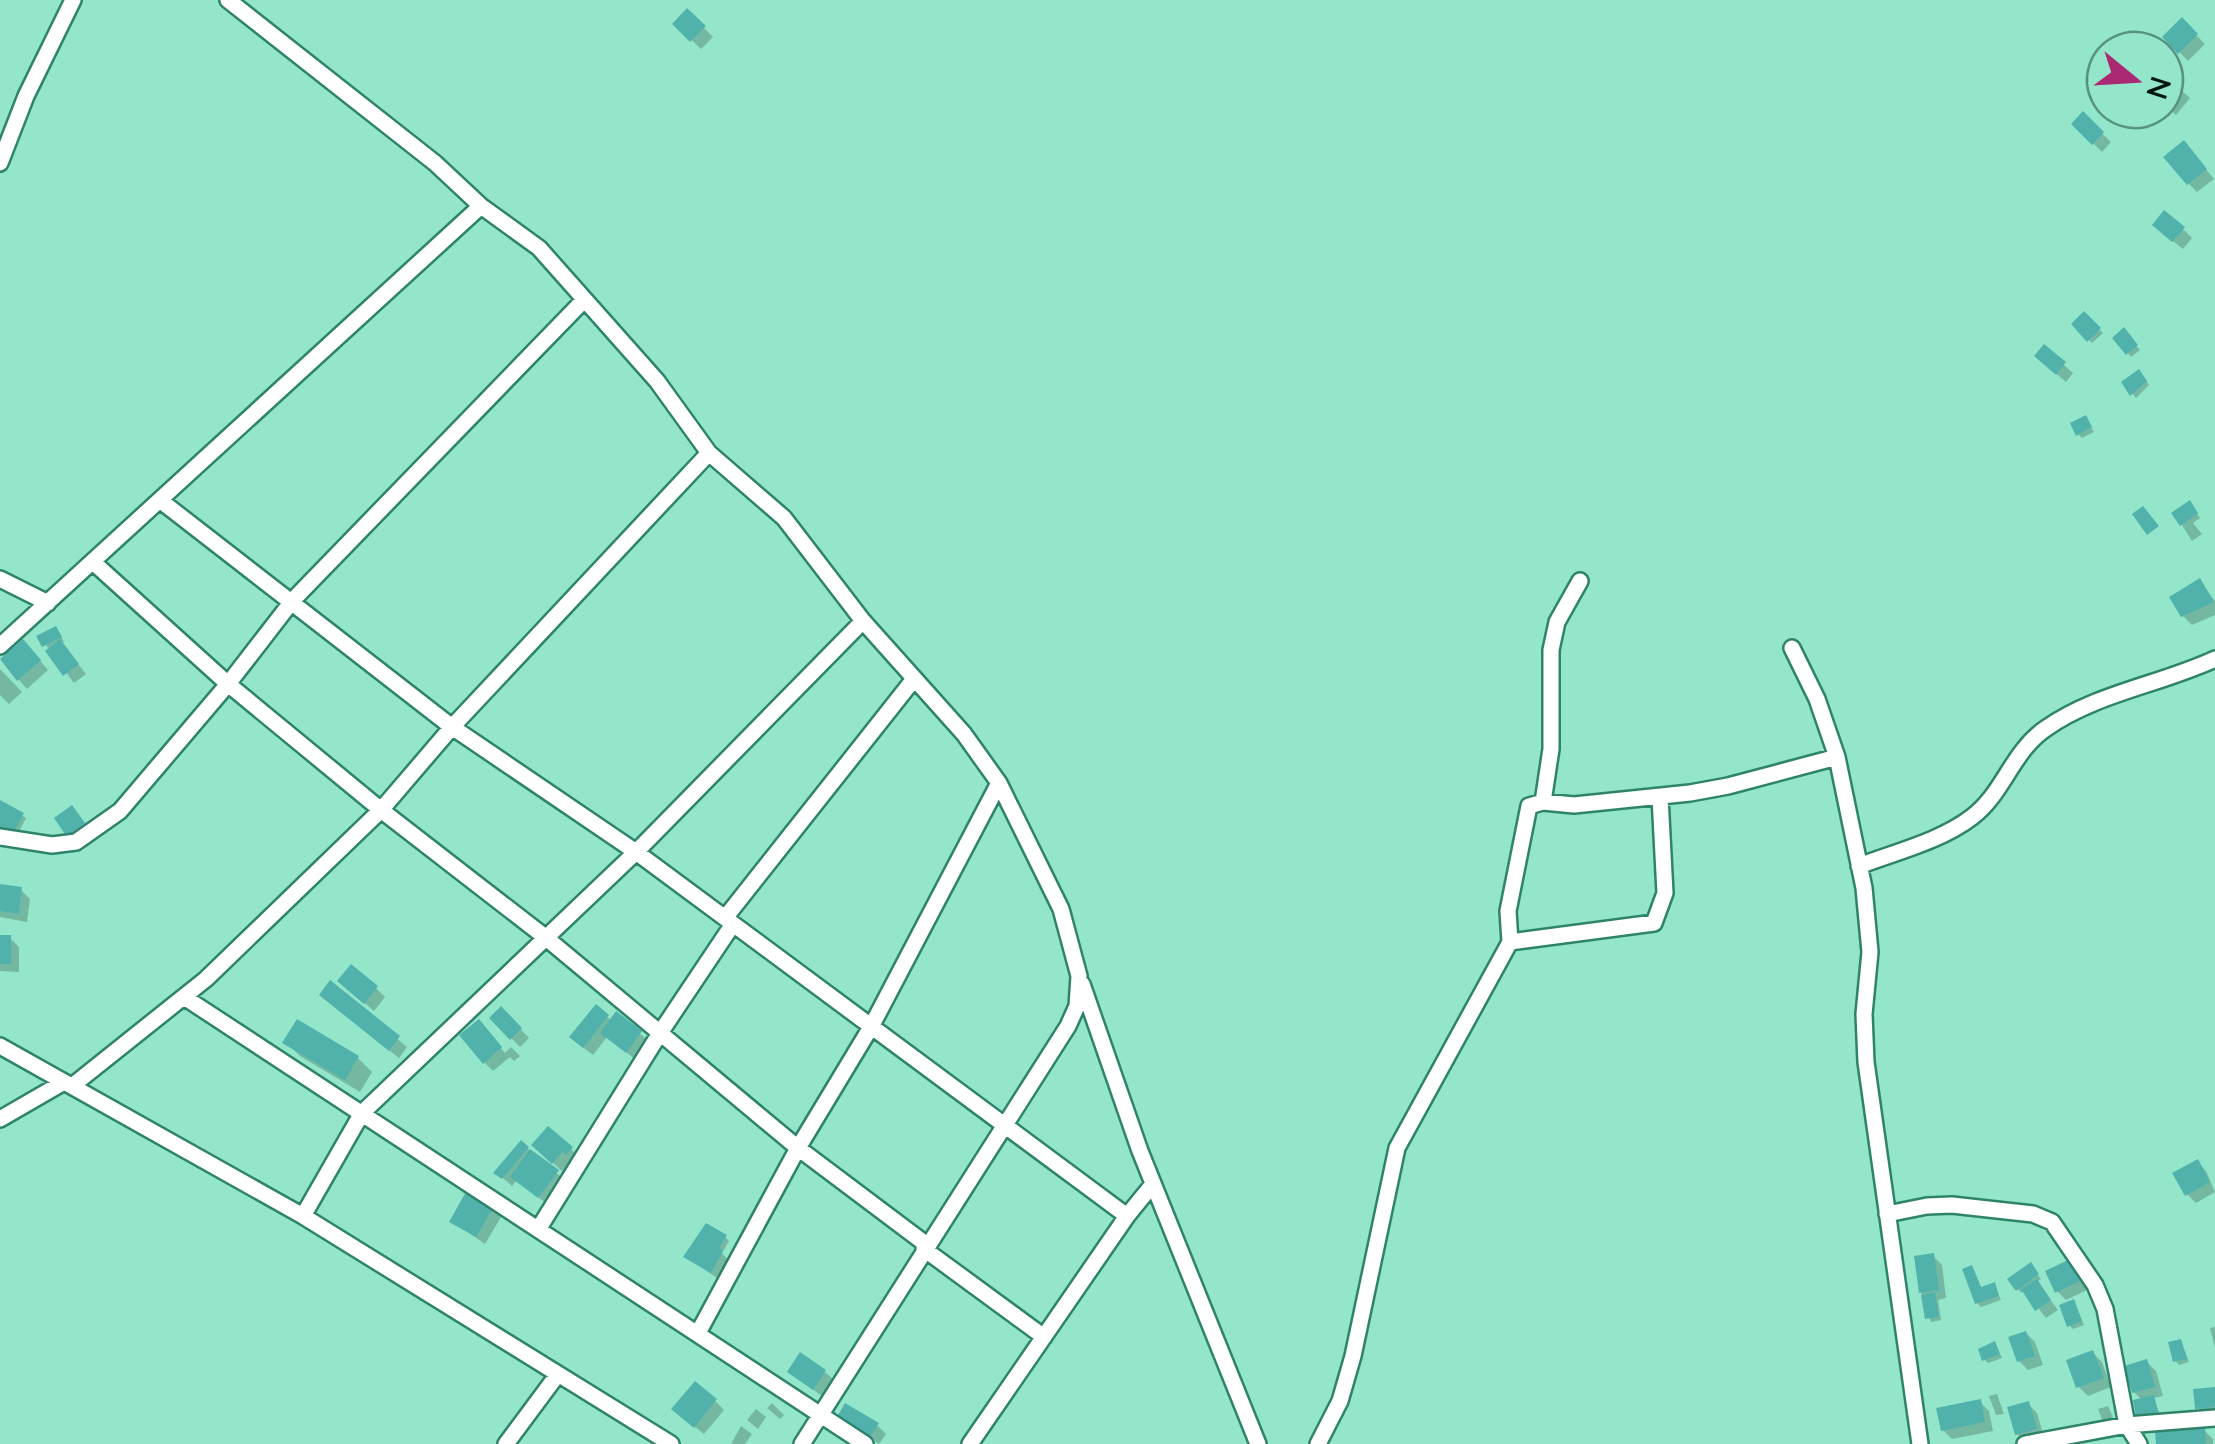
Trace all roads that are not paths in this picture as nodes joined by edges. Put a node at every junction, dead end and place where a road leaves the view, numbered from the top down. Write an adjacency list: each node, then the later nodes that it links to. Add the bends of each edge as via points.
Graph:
1 (73, 0): 3 (street)
2 (228, 0): 4 (street)
3 (0, 163)
4 (480, 206): 5 (street, via 538,248); 7 (street)
5 (583, 301): 6 (street, via 657,380); 11 (street)
6 (709, 453): 13 (street, via 784,518); 19 (street)
7 (161, 502): 8 (street); 11 (street)
8 (93, 562): 12 (street); 18 (street)
9 (0, 579): 12 (street)
10 (1580, 581): 23 (street, via 1557,622 1551,650)
11 (293, 600): 18 (street); 19 (street)
12 (48, 603): 14 (street)
13 (863, 621): 17 (street); 26 (street)
14 (0, 646)
15 (1792, 648): 20 (street)
16 (2215, 660): 27 (street, via 2092,702 2043,730 1972,817)
17 (914, 679): 21 (street); 28 (street)
18 (228, 684): 24 (street); 25 (street, via 120,811 92,833 52,845)
19 (452, 727): 24 (street); 26 (street)
20 (1837, 756): 22 (street); 27 (street)
21 (999, 782): 31 (street, via 1061,909); 33 (street)
22 (1660, 797): 23 (street); 30 (street, via 1665,893 1654,923)
23 (1542, 802): 30 (street, via 1530,806 1508,911)
24 (381, 810): 29 (street); 32 (street)
25 (0, 838)
26 (636, 852): 28 (street); 29 (street)
27 (1859, 866): 42 (street, via 1870,952 1866,1062)
28 (729, 921): 33 (street); 34 (street)
29 (545, 937): 34 (street); 37 (street)
30 (1510, 942): 59 (street, via 1398,1148 1353,1356)
31 (1079, 976): 39 (street, via 1068,1026); 41 (street)
32 (184, 996): 36 (street); 37 (street)
33 (871, 1026): 39 (street); 40 (street)
34 (660, 1033): 40 (street); 45 (street)
35 (0, 1046): 36 (street)
36 (68, 1084): 38 (street); 43 (street)
37 (362, 1113): 43 (street); 45 (street)
38 (0, 1119)
39 (1003, 1126): 44 (street); 46 (street)
40 (798, 1148): 46 (street); 47 (street)
41 (1153, 1184): 44 (street); 58 (street)
42 (1887, 1214): 52 (street, via 1952,1206 2052,1222 2105,1309); 60 (street)
43 (302, 1216): 49 (street)
44 (1127, 1216): 48 (street)
45 (539, 1228): 47 (street)
46 (926, 1247): 48 (street); 50 (street)
47 (698, 1332): 50 (street)
48 (1044, 1337): 57 (street)
49 (558, 1374): 53 (street); 54 (street)
50 (818, 1416): 55 (street); 56 (street)
51 (2215, 1418): 52 (street)
52 (2127, 1425): 61 (street); 62 (street)
53 (506, 1444)
54 (671, 1444)
55 (802, 1444)
56 (865, 1444)
57 (970, 1444)
58 (1258, 1444)
59 (1318, 1444)
60 (1920, 1444)
61 (2025, 1444)
62 (2139, 1444)

